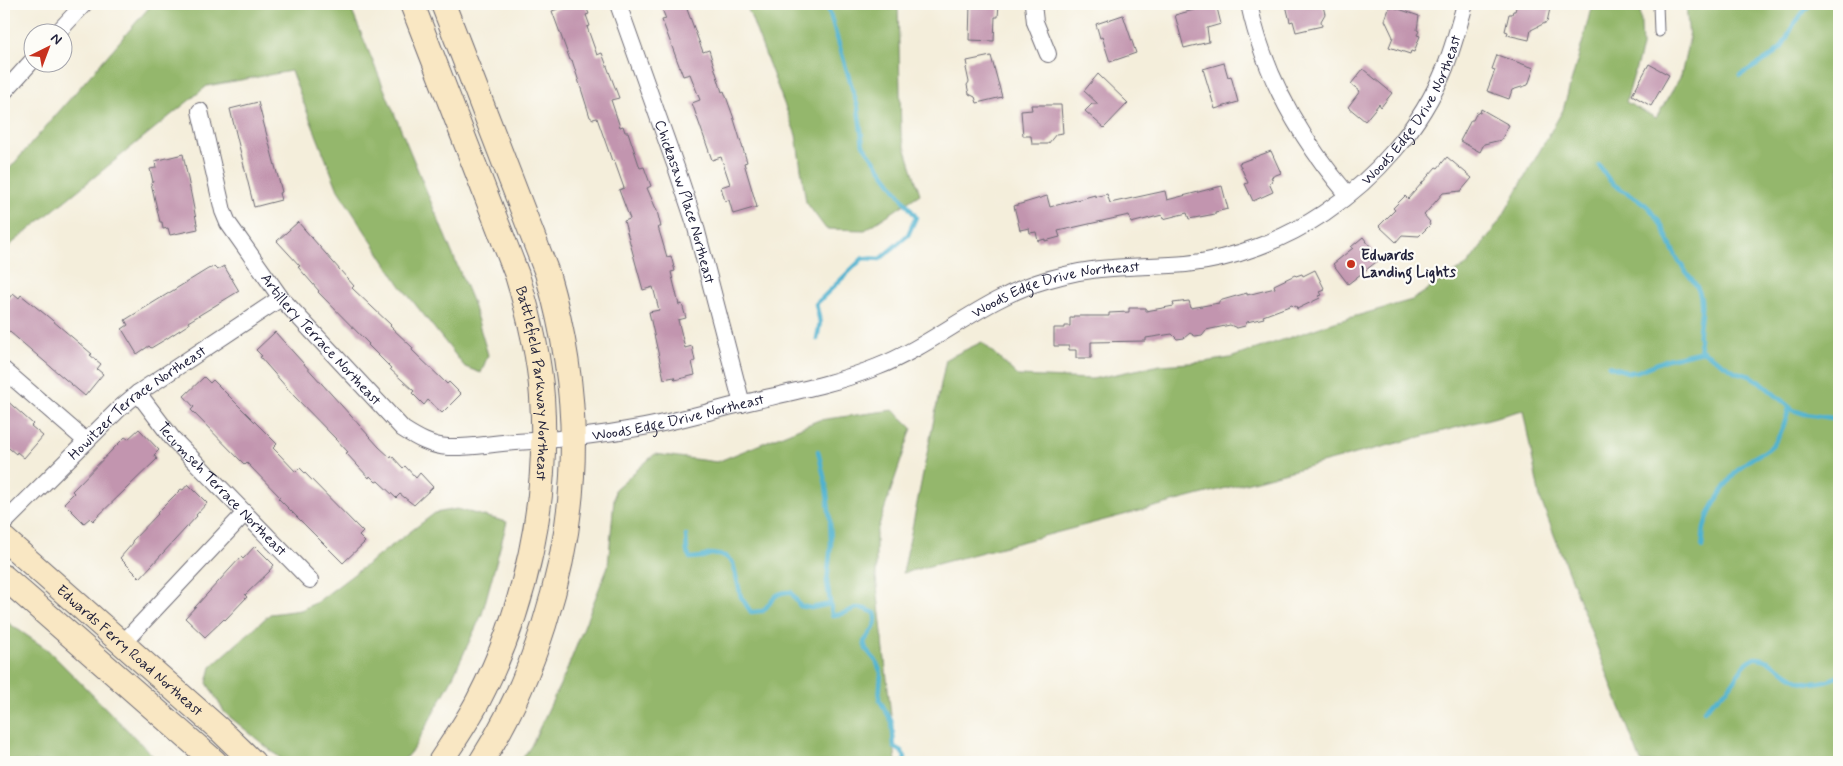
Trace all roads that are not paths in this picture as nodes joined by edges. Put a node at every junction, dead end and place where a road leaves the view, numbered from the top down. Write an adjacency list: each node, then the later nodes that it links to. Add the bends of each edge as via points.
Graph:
1 (84, 4): 9 (street)
2 (412, 4): 22 (main road, Battlefield Parkway Northeast, via 528,309 542,396)
3 (443, 4): 20 (main road, Battlefield Parkway Northeast, via 556,302 568,380)
4 (618, 4): 19 (street, Chickasaw Place Northeast, via 694,224)
5 (1034, 4): 11 (street, via 1035,22)
6 (1250, 4): 15 (street, via 1263,54 1278,91)
7 (1465, 4): 15 (street, Woods Edge Drive Northeast, via 1447,63 1428,102 1380,166)
8 (1658, 4): 10 (lane)
9 (67, 22)
10 (1659, 32)
11 (1048, 54)
12 (22, 72): 13 (street)
13 (4, 92)
14 (200, 111): 16 (street, Artillery Terrace Northeast, via 228,223)
15 (1348, 196): 19 (street, Woods Edge Drive Northeast, via 1291,232 1224,257 1153,267 1075,272 1043,281 980,308 913,350 879,366 833,382)
16 (282, 298): 18 (street, Howitzer Terrace Northeast); 22 (street, Artillery Terrace Northeast, via 403,429 418,439 450,447)
17 (4, 370): 21 (street)
18 (138, 394): 21 (street, Howitzer Terrace Northeast); 23 (street, Tecumseh Terrace Northeast, via 172,438)
19 (742, 404): 20 (street, Woods Edge Drive Northeast, via 643,427)
20 (572, 438): 22 (street, Woods Edge Drive Northeast); 32 (main road, Battlefield Parkway Northeast, via 572,476 564,539 548,608 535,652 509,715)
21 (86, 441): 24 (street, Howitzer Terrace Northeast)
22 (543, 441): 31 (main road, Battlefield Parkway Northeast, via 542,479 529,568 515,614 477,702)
23 (245, 513): 27 (street, Tecumseh Terrace Northeast); 28 (street)
24 (4, 523)
25 (4, 539): 28 (main road, Edwards Ferry Road Northeast)
26 (4, 576): 29 (main road, Edwards Ferry Road Northeast)
27 (310, 580)
28 (123, 643): 30 (main road, Edwards Ferry Road Northeast)
29 (215, 762)
30 (253, 762)
31 (440, 762)
32 (481, 762)

